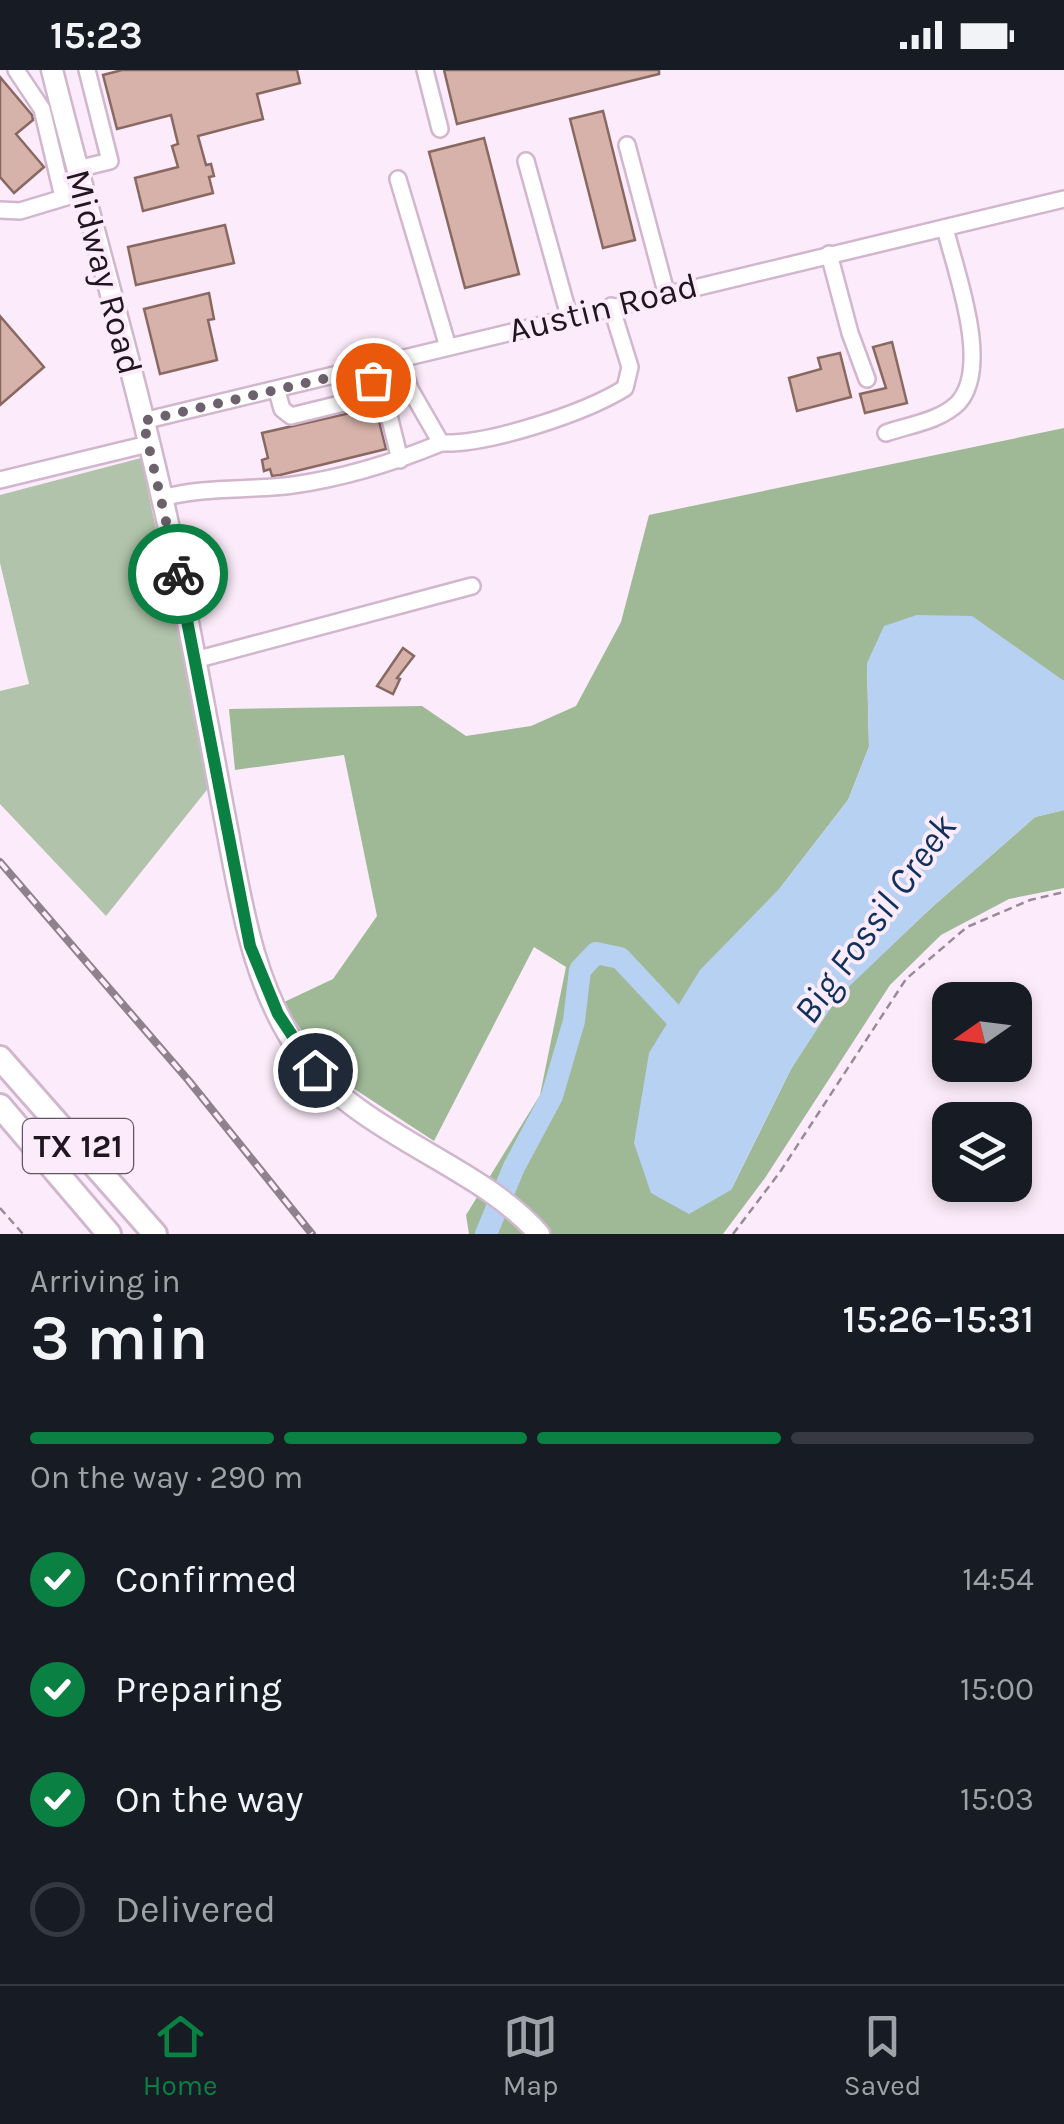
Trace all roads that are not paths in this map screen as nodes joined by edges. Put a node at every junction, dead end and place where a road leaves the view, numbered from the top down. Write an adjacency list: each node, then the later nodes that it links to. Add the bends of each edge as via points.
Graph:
1 (16, 70): 6 (street)
2 (77, 70): 5 (street)
3 (87, 70): 10 (street, via 110,162)
4 (425, 70): 7 (street)
5 (53, 73): 6 (main road, Midway Road)
6 (55, 119): 10 (main road, Midway Road); 12 (street)
7 (440, 129)
8 (626, 144): 17 (street)
9 (526, 161): 19 (street)
10 (78, 169): 12 (main road, Midway Road)
11 (398, 179): 20 (street)
12 (73, 194): 14 (street, via 20,211); 26 (main road, Midway Road)
13 (1064, 199): 15 (street, Austin Road)
14 (0, 210)
15 (945, 228): 16 (street, Austin Road); 27 (street, via 973,340 966,388 937,417)
16 (829, 254): 17 (street, Austin Road); 23 (street)
17 (666, 292): 18 (street, Austin Road)
18 (611, 306): 19 (street, Austin Road); 28 (street, via 630,368 624,388 604,401 470,444)
19 (569, 316): 20 (street, Austin Road)
20 (448, 346): 21 (street, Austin Road)
21 (400, 359): 22 (street, Austin Road); 28 (street)
22 (370, 368): 24 (street); 25 (street, Austin Road)
23 (867, 379)
24 (374, 386): 25 (street, via 360,399 290,416); 30 (street, via 384,394)
25 (276, 391): 26 (street, Austin Road)
26 (143, 421): 29 (main road, Midway Road)
27 (886, 432)
28 (442, 443): 30 (street)
29 (148, 444): 31 (street); 32 (main road, Midway Road)
30 (400, 460): 32 (street, via 293,485 210,487)
31 (0, 480)
32 (162, 498): 34 (main road, Midway Road)
33 (472, 586): 34 (street)
34 (194, 660): 39 (main road, Midway Road, via 244,922 258,970 300,1053 328,1085)
35 (0, 1058): 38 (highway, TX 121)
36 (0, 1109): 37 (highway, TX 121)
37 (110, 1234)
38 (155, 1234)
39 (539, 1234)

